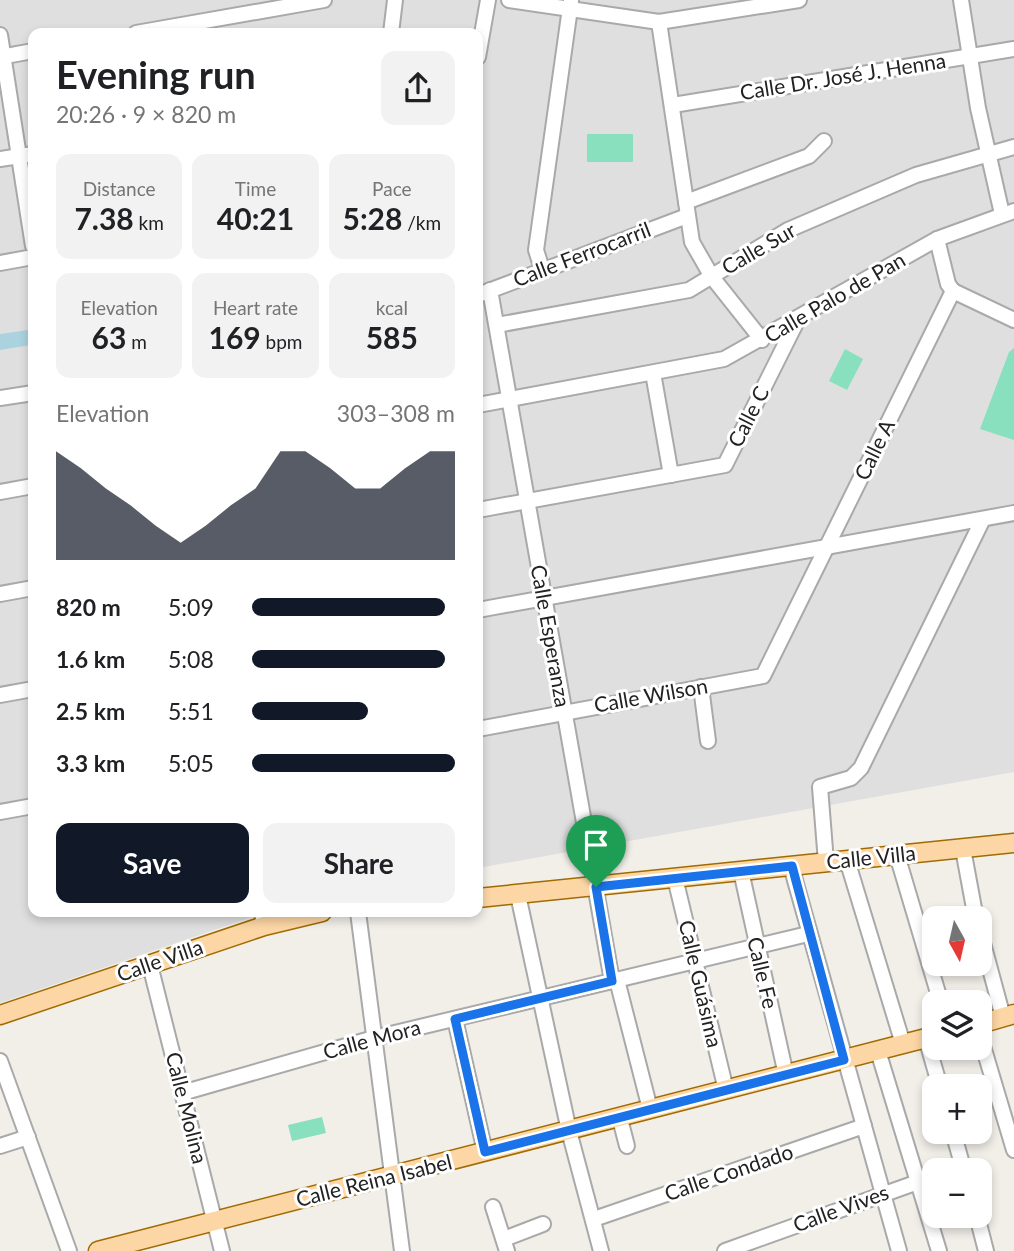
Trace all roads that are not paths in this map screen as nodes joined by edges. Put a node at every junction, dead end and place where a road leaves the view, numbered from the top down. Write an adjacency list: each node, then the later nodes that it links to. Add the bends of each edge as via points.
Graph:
1 (324, 0): 7 (street)
2 (395, 0): 11 (street)
3 (488, 0): 12 (street)
4 (509, 0): 8 (street)
5 (799, 0): 9 (street)
6 (961, 0): 17 (street)
7 (300, 1): 10 (street)
8 (571, 4): 9 (street); 29 (street, via 536,250)
9 (659, 22): 18 (street)
10 (186, 28)
11 (392, 28)
12 (483, 28)
13 (0, 35): 16 (street)
14 (1014, 50): 17 (street, Calle Dr. José J. Henna)
15 (28, 52): 16 (street)
16 (2, 56): 22 (street)
17 (970, 56): 18 (street, Calle Dr. José J. Henna); 21 (street)
18 (673, 105): 24 (street)
19 (824, 141): 24 (street, Calle Ferrocarril, via 809,156)
20 (1014, 147): 21 (street, Calle Sur)
21 (990, 154): 25 (street); 30 (street, Calle Sur, via 916,175 788,230)
22 (27, 155): 23 (street)
23 (0, 159)
24 (686, 209): 29 (street, Calle Ferrocarril); 30 (street, via 692,242)
25 (1008, 212): 26 (street, Calle Palo de Pan)
26 (937, 239): 31 (street); 33 (street, Calle Palo de Pan)
27 (28, 258): 28 (street)
28 (0, 263)
29 (541, 269): 32 (street, Calle Ferrocarril)
30 (712, 277): 35 (street, Calle Sur, via 689,289); 36 (street)
31 (953, 291): 34 (street); 50 (street, Calle A)
32 (484, 293): 35 (street, Calle Esperanza)
33 (798, 319): 36 (street, Calle Palo de Pan); 42 (street, Calle C, via 726,465)
34 (1014, 320)
35 (497, 325): 40 (street, Calle Esperanza)
36 (762, 340): 37 (street, Calle Palo de Pan, via 724,359)
37 (653, 373): 40 (street, Calle Palo de Pan); 42 (street)
38 (28, 394): 39 (street)
39 (0, 398)
40 (509, 399): 41 (street, Calle Palo de Pan); 45 (street, Calle Esperanza)
41 (483, 404)
42 (671, 475): 45 (street)
43 (28, 487): 44 (street)
44 (0, 492)
45 (527, 500): 46 (street); 53 (street, Calle Esperanza)
46 (483, 509)
47 (1014, 513): 49 (street)
48 (1014, 523): 49 (street)
49 (981, 524): 50 (street); 68 (street, via 861,768 851,778 820,788)
50 (826, 550): 53 (street, via 754,566); 55 (street, Calle A)
51 (28, 589): 52 (street)
52 (0, 594)
53 (543, 597): 54 (street); 59 (street, Calle Esperanza)
54 (483, 609)
55 (772, 658): 56 (street, Calle Wilson, via 763,676)
56 (701, 687): 59 (street, Calle Wilson); 61 (street)
57 (28, 690): 58 (street)
58 (0, 695)
59 (564, 712): 60 (street, Calle Wilson); 72 (street, Calle Esperanza)
60 (483, 728)
61 (708, 741)
62 (28, 807): 63 (street)
63 (0, 812)
64 (1014, 843): 65 (main road, Calle Villa)
65 (963, 849): 66 (main road, Calle Villa); 75 (street)
66 (897, 855): 67 (main road, Calle Villa); 84 (street)
67 (847, 860): 68 (main road, Calle Villa); 92 (street)
68 (826, 862): 69 (main road, Calle Villa)
69 (792, 866): 70 (main road, Calle Villa); 78 (street)
70 (741, 871): 71 (main road, Calle Villa); 79 (street, Calle Fe)
71 (676, 878): 72 (main road, Calle Villa); 80 (street, Calle Guásima)
72 (596, 887): 73 (main road, Calle Villa); 83 (street, Calle Esperanza)
73 (518, 895): 74 (main road, Calle Villa); 85 (street)
74 (483, 898)
75 (974, 906)
76 (359, 917): 90 (street)
77 (263, 919): 81 (main road, Calle Villa)
78 (808, 934): 79 (street, Calle Mora); 94 (street)
79 (756, 947): 80 (street, Calle Mora); 97 (street, Calle Fe)
80 (694, 961): 83 (street, Calle Mora); 98 (street, Calle Guásima)
81 (150, 965): 86 (main road, Calle Villa); 99 (street, Calle Molina)
82 (992, 966): 87 (street)
83 (614, 981): 85 (street, Calle Mora); 100 (street, Calle Esperanza)
84 (937, 990)
85 (540, 998): 88 (street, Calle Mora); 103 (street)
86 (0, 1015)
87 (1009, 1015): 89 (main road)
88 (455, 1019): 90 (street, Calle Mora); 108 (street)
89 (992, 1020)
90 (374, 1038): 99 (street, Calle Mora); 109 (street)
91 (922, 1039): 92 (main road, Calle Reina Isabel)
92 (903, 1044): 93 (main road, Calle Reina Isabel)
93 (878, 1051): 94 (main road, Calle Reina Isabel); 110 (street)
94 (844, 1060): 97 (main road, Calle Reina Isabel); 102 (street)
95 (987, 1060): 107 (street)
96 (0, 1061): 104 (street)
97 (786, 1075): 98 (main road, Calle Reina Isabel)
98 (726, 1090): 100 (main road, Calle Reina Isabel)
99 (182, 1093): 114 (street, Calle Molina)
100 (650, 1110): 101 (main road, Calle Reina Isabel)
101 (620, 1119): 103 (main road, Calle Reina Isabel); 106 (street)
102 (864, 1126): 111 (street); 113 (street, Calle Condado)
103 (569, 1131): 108 (main road, Calle Reina Isabel); 113 (street)
104 (28, 1137): 105 (street); 118 (street)
105 (0, 1146)
106 (627, 1146)
107 (1014, 1150)
108 (485, 1152): 109 (main road, Calle Reina Isabel)
109 (391, 1177): 114 (main road, Calle Reina Isabel); 121 (street)
110 (918, 1182): 111 (street, Calle Vives); 125 (street)
111 (883, 1192): 123 (street, Calle Vives); 124 (street)
112 (493, 1207): 117 (street)
113 (594, 1219): 122 (street)
114 (214, 1221): 119 (main road, Calle Reina Isabel); 120 (street, Calle Molina)
115 (543, 1224): 117 (street)
116 (979, 1228): 126 (street)
117 (505, 1245)
118 (69, 1251)
119 (98, 1251)
120 (222, 1251)
121 (402, 1251)
122 (601, 1251)
123 (725, 1251)
124 (899, 1251)
125 (939, 1251)
126 (986, 1251)

